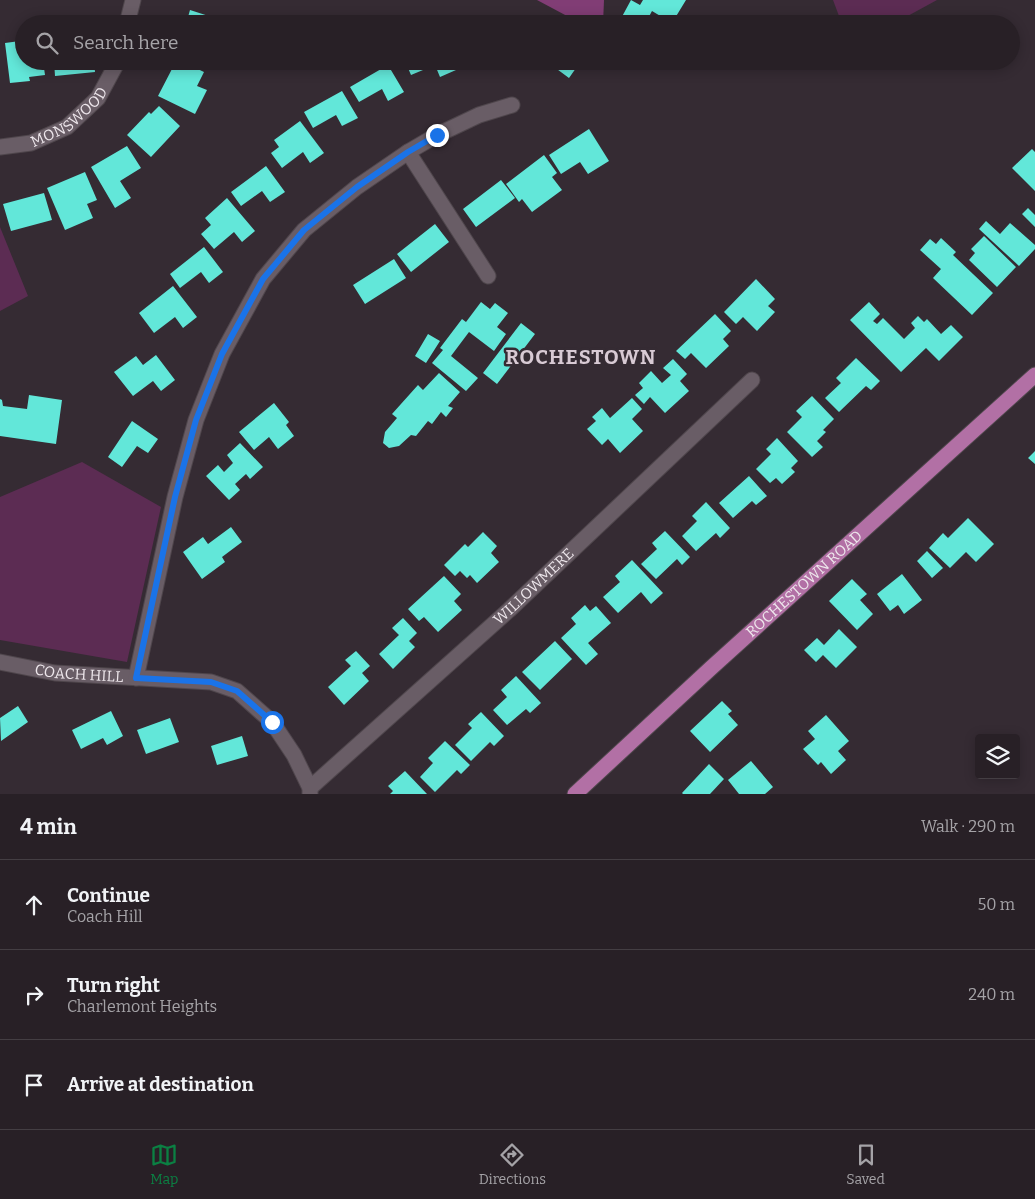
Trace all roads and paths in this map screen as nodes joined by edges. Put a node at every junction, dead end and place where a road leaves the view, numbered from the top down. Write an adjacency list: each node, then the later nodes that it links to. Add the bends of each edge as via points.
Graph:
1 (133, 0): 2 (street)
2 (129, 15)
3 (113, 70): 5 (street, MONSWOOD, via 98,98 67,127 31,143)
4 (512, 105): 6 (street, via 479,115)
5 (0, 147)
6 (408, 152): 7 (street); 11 (street, via 357,187 304,230 263,279 222,354 196,420 179,481)
7 (488, 276)
8 (1035, 375): 13 (main road, ROCHESTOWN ROAD)
9 (752, 380): 12 (street, WILLOWMERE, via 509,610)
10 (0, 662): 11 (street, COACH HILL, via 55,673)
11 (136, 678): 12 (street, COACH HILL, via 211,682 237,691 272,722 294,755)
12 (310, 791)
13 (575, 794)

